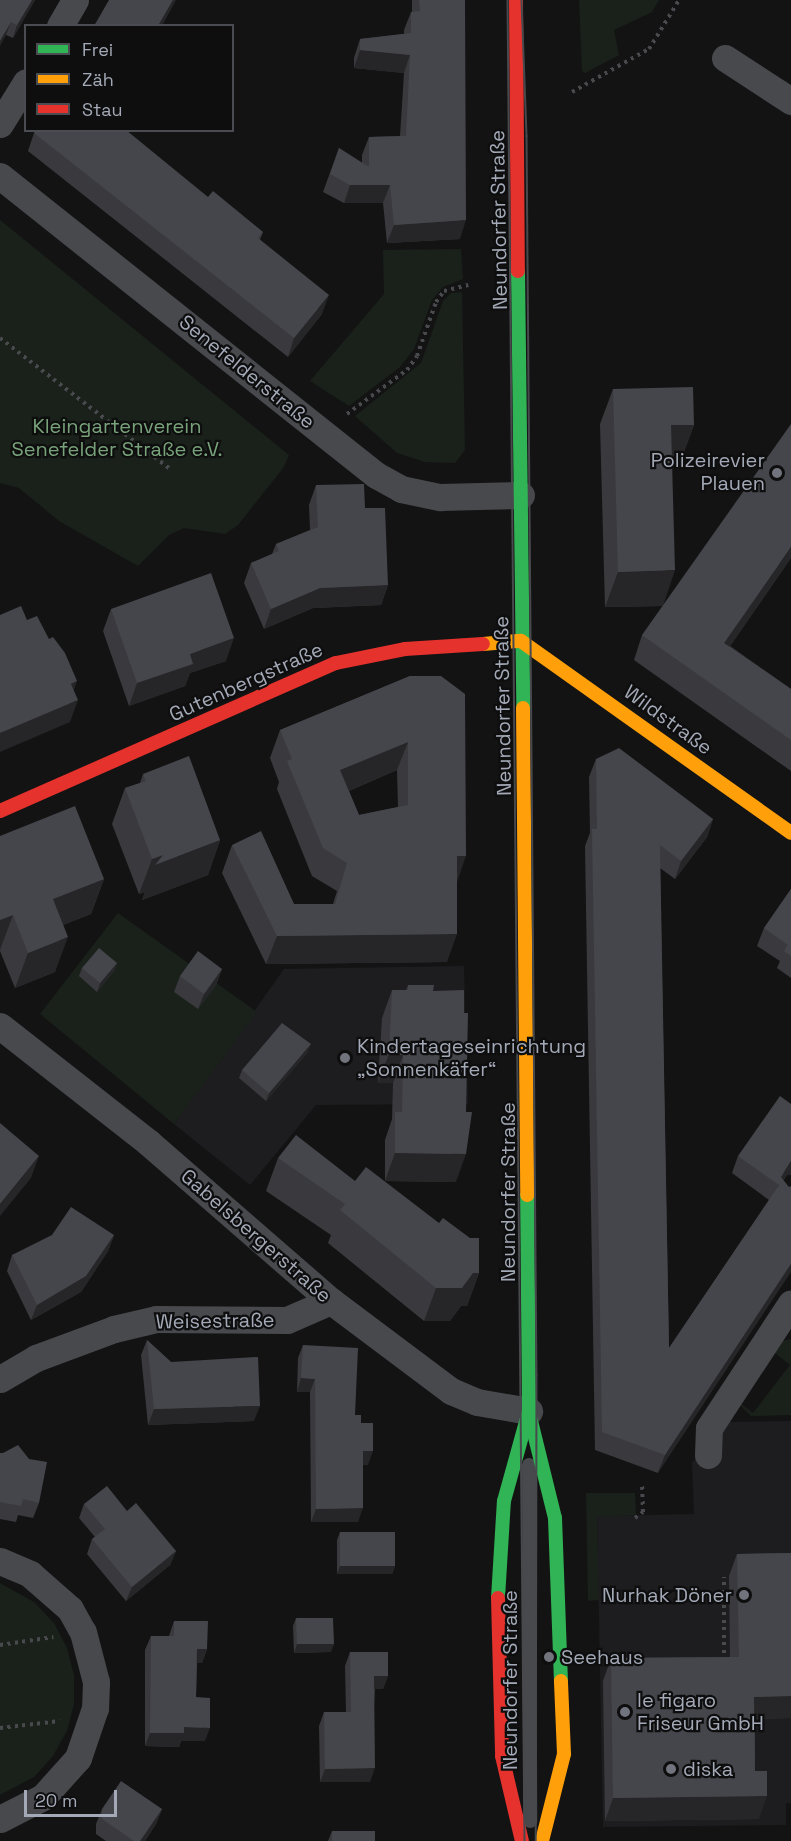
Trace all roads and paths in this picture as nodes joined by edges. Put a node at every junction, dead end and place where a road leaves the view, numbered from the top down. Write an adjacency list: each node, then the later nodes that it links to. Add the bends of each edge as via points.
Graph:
1 (75, 0): 4 (street)
2 (516, 0): 15 (street, Neundorfer Straße)
3 (679, 0): 7 (path, via 649,49)
4 (61, 24)
5 (725, 58): 8 (street)
6 (24, 85): 9 (street)
7 (572, 92)
8 (791, 101)
9 (0, 124)
10 (0, 176): 13 (street, Senefelderstraße)
11 (468, 285): 13 (path, via 444,291 435,302 417,357 407,370 344,416)
12 (0, 338): 14 (path)
13 (328, 437): 15 (street, Senefelderstraße, via 376,475 401,489 440,497)
14 (170, 470)
15 (521, 495): 16 (street, Neundorfer Straße)
16 (521, 641): 17 (street, Gutenbergstraße, via 405,649 336,663); 18 (street, Wildstraße); 24 (street, Neundorfer Straße)
17 (0, 811)
18 (791, 833)
19 (0, 1026): 20 (street, Gabelsbergerstraße, via 149,1143)
20 (331, 1301): 23 (street, Weisestraße, via 287,1320 156,1319 114,1329 36,1358); 24 (street, Gabelsbergerstraße, via 451,1391 477,1402)
21 (791, 1303): 22 (street)
22 (781, 1331): 25 (street, via 709,1428)
23 (0, 1379)
24 (529, 1412): 34 (street, Neundorfer Straße, via 504,1501 497,1565 502,1755); 35 (lane, Neundorfer Straße); 36 (street, Neundorfer Straße, via 555,1518 564,1754)
25 (708, 1455)
26 (642, 1483): 27 (path, via 643,1512)
27 (635, 1518)
28 (0, 1561): 33 (street, via 30,1574 70,1609 89,1648 96,1682 89,1734 78,1758 43,1797)
29 (724, 1577): 32 (path)
30 (600, 1656): 31 (path, via 619,1658)
31 (622, 1668)
32 (723, 1672)
33 (0, 1819)
34 (522, 1841)
35 (531, 1841)
36 (542, 1841)

